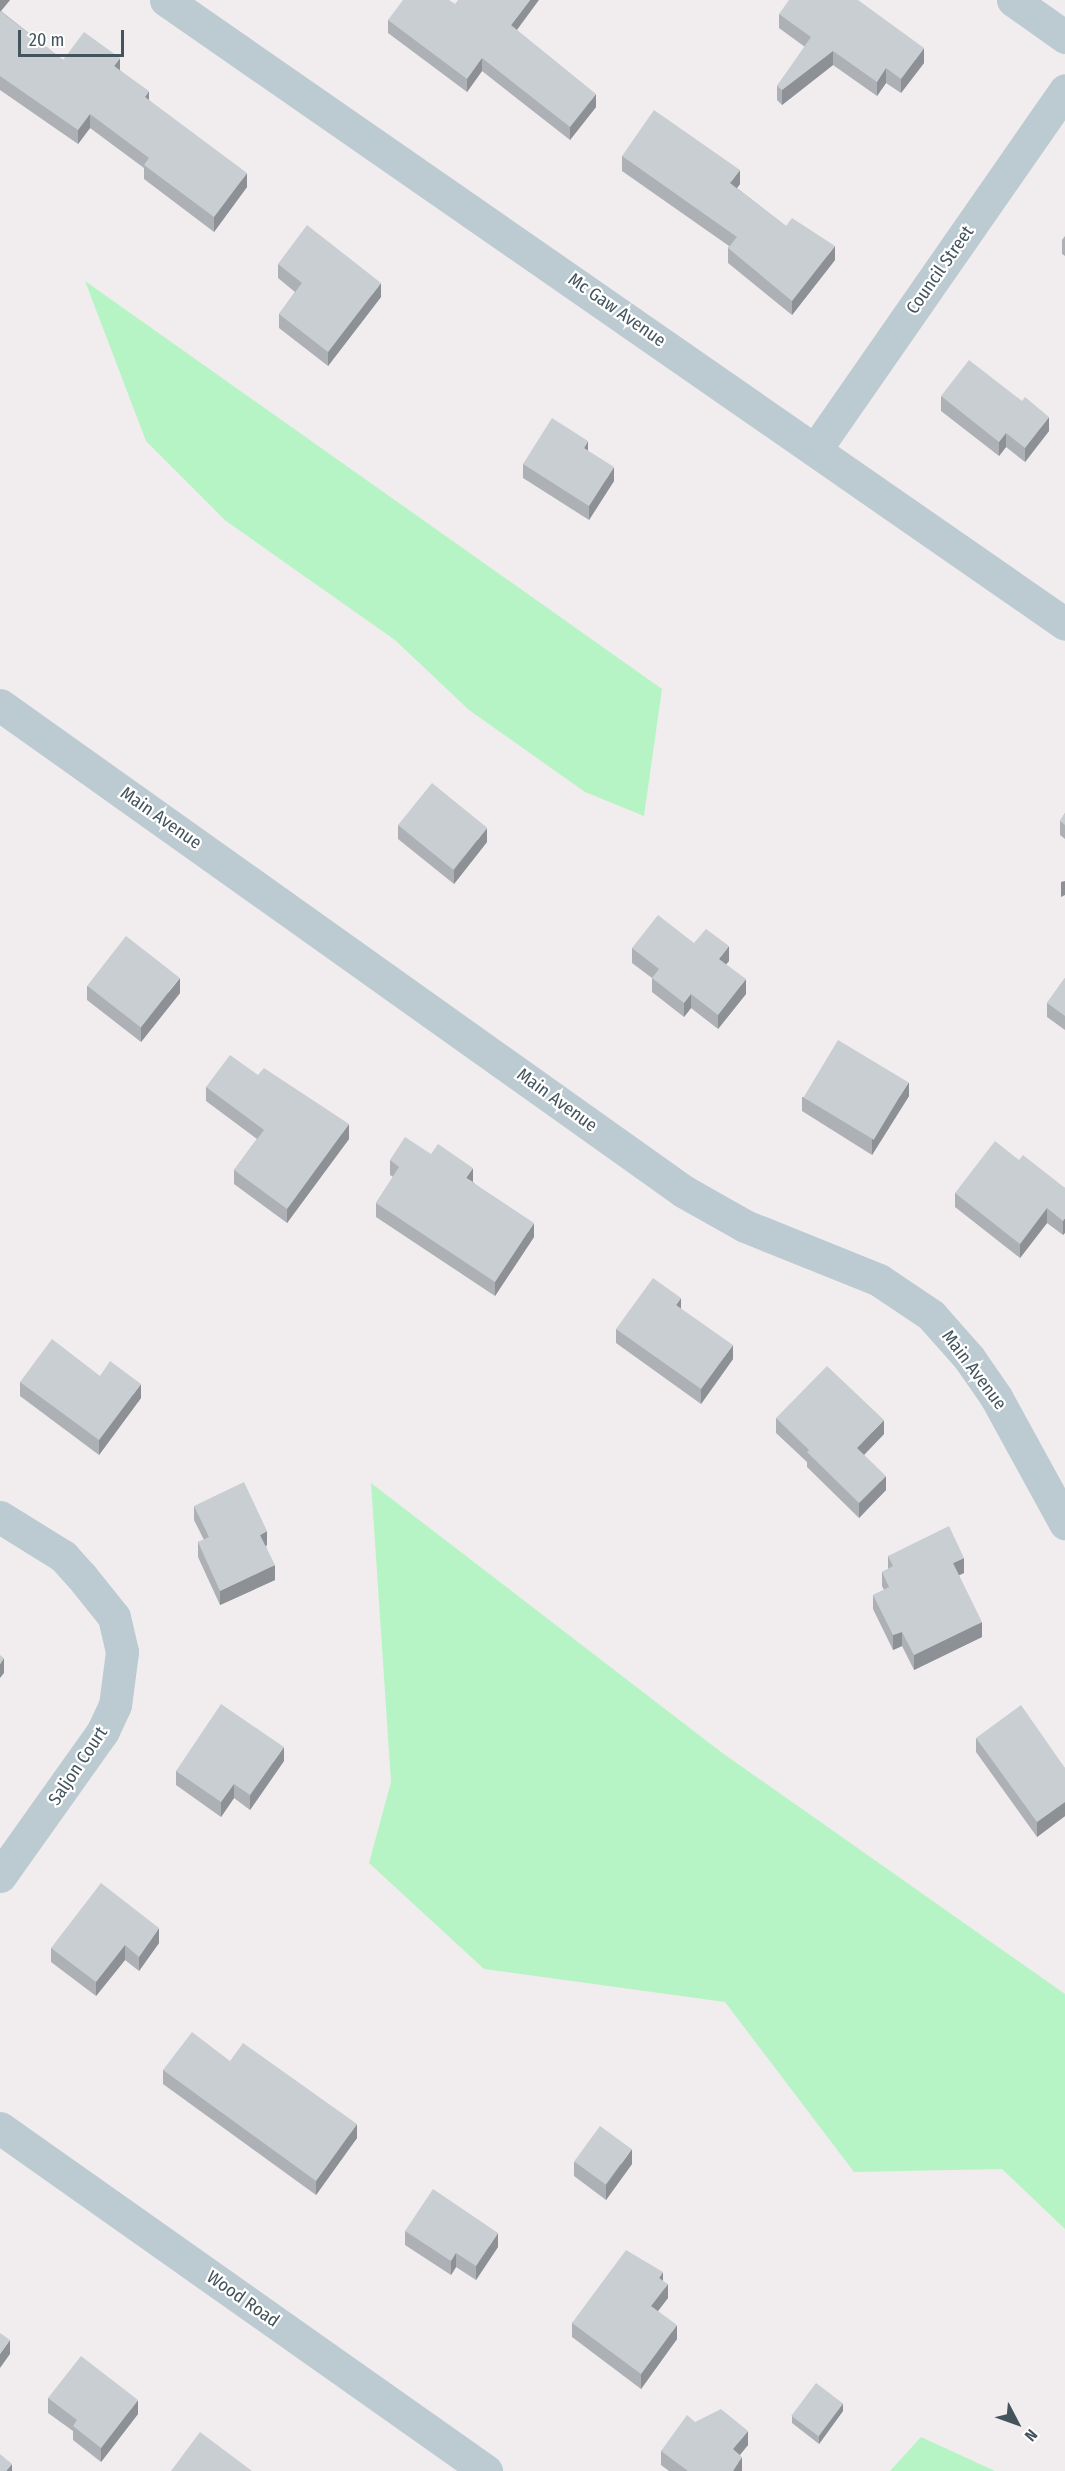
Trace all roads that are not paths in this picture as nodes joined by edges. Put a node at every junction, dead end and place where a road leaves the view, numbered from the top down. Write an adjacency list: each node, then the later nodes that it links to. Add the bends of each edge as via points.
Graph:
1 (166, 0): 5 (street, Mc Gaw Avenue)
2 (1013, 0): 3 (street)
3 (1065, 37)
4 (1065, 90): 5 (street, Council Street)
5 (815, 450): 6 (street, Mc Gaw Avenue)
6 (1065, 624)
7 (0, 705): 9 (street, Main Avenue, via 683,1191 745,1226 879,1280 931,1315 969,1358 996,1397)
8 (0, 1517): 10 (street, Saljon Court, via 63,1556 82,1577 114,1617 122,1652 115,1705 103,1731)
9 (1065, 1523)
10 (0, 1876)
11 (0, 2128): 12 (street, Wood Road)
12 (486, 2471)

